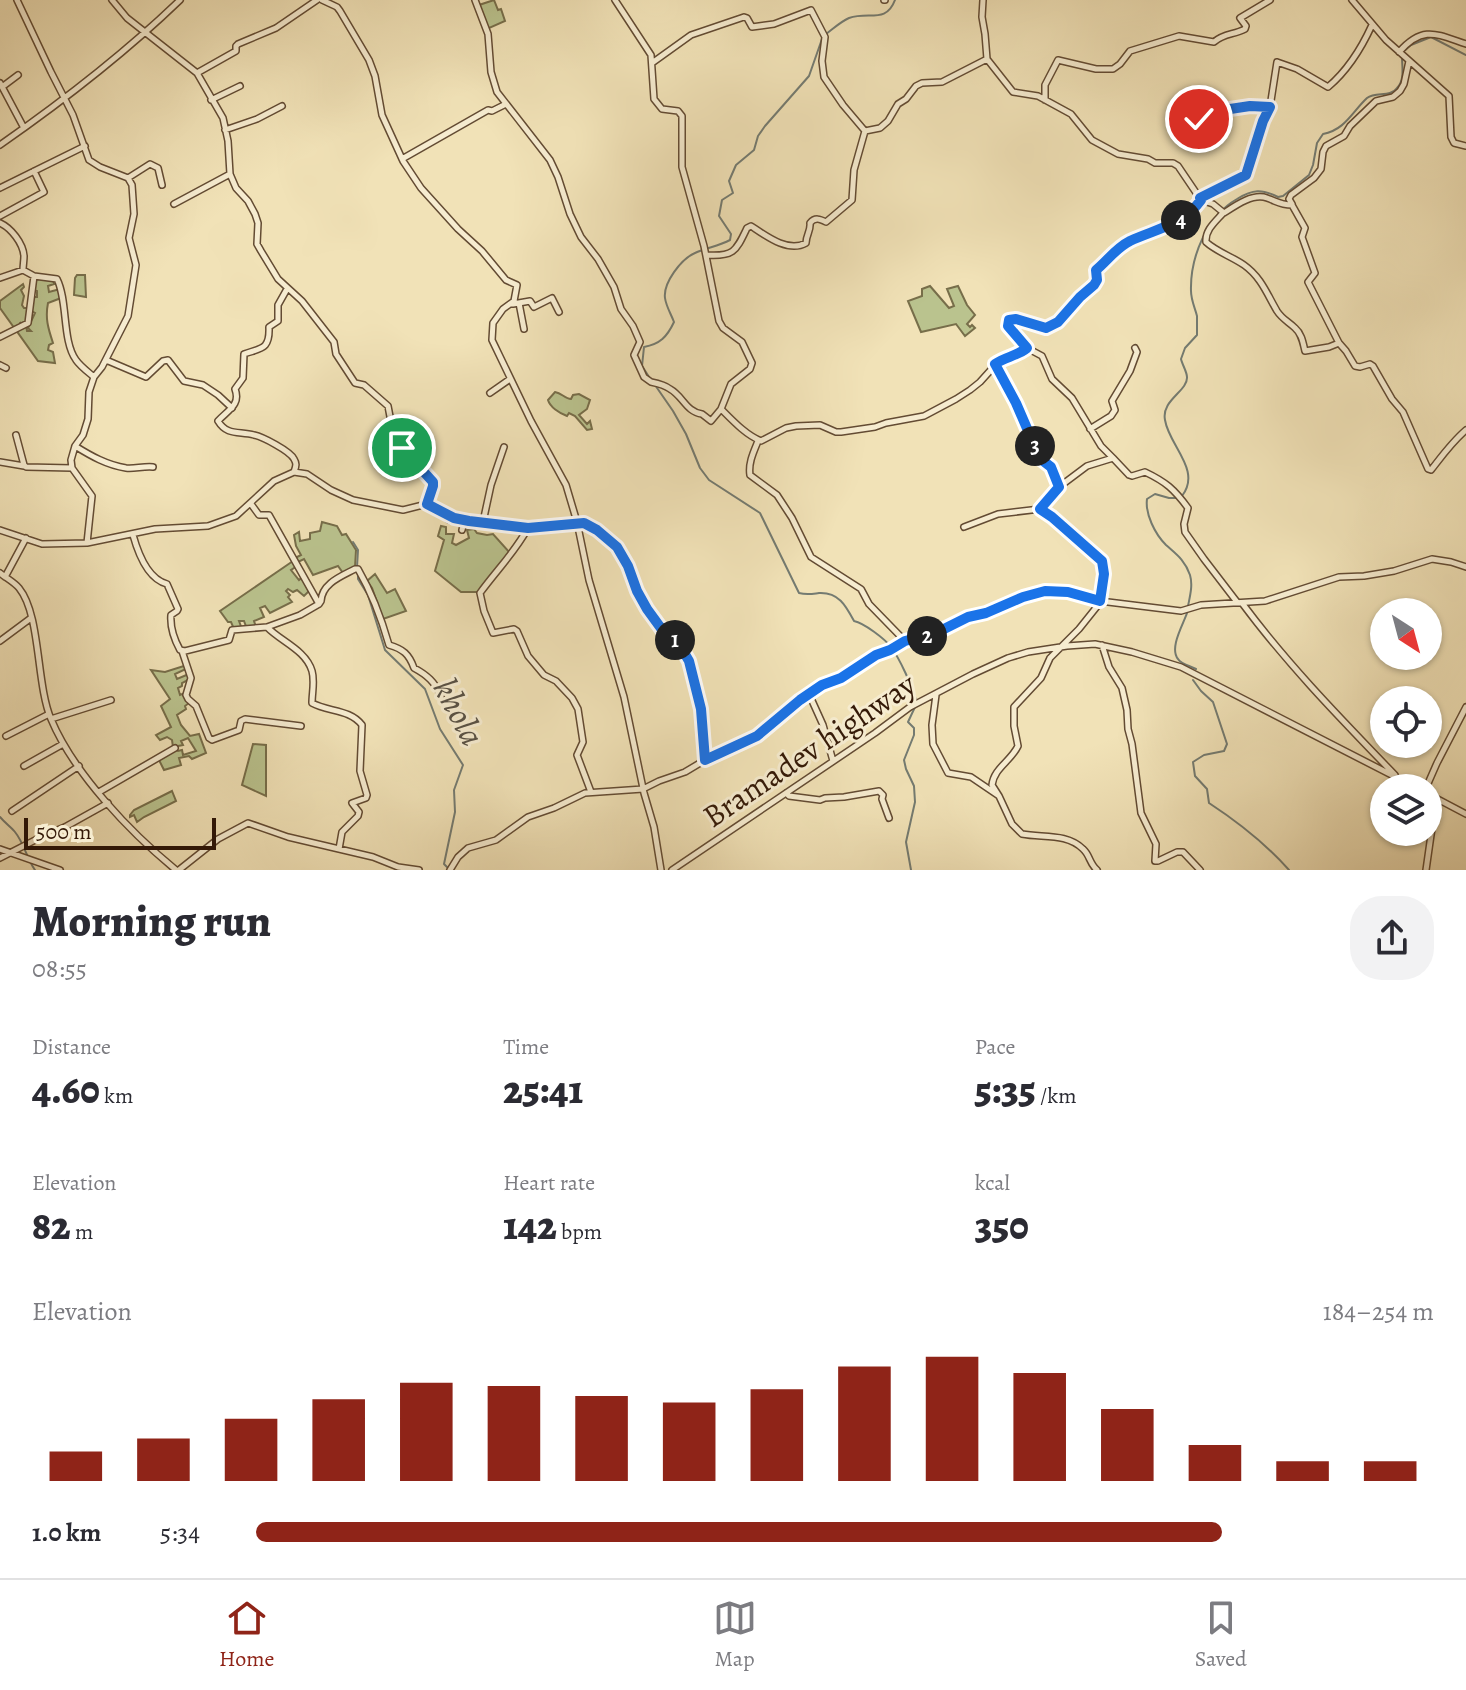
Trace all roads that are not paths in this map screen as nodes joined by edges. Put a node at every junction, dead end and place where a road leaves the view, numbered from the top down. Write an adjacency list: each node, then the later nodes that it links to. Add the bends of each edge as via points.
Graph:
1 (17, 0): 20 (street)
2 (112, 0): 11 (street)
3 (180, 0): 11 (street)
4 (320, 0): 16 (street, via 238,44 236,51); 33 (street, via 337,7 369,60 382,115)
5 (475, 0): 23 (street, via 488,34 495,86)
6 (615, 0): 15 (street)
7 (983, 0): 14 (street)
8 (1270, 0): 22 (street, via 1240,18 1245,29 1214,42 1179,36 1130,51 1113,69 1058,60 1045,85)
9 (1352, 0): 10 (street)
10 (1372, 25): 13 (street); 25 (street, via 1328,87 1277,62)
11 (146, 32): 16 (street); 20 (street)
12 (1466, 44): 13 (street, via 1433,33 1410,40)
13 (1404, 57): 32 (street, via 1449,96 1451,137); 41 (street, via 1400,91 1376,101 1344,136 1326,146 1321,169 1291,195)
14 (987, 59): 22 (street, via 1013,92); 29 (street, via 942,82 916,86 888,121)
15 (652, 63): 29 (street, via 691,35 744,17 752,27 811,10 824,35 824,77); 45 (street, via 654,99 662,109 682,116 682,167)
16 (197, 73): 21 (street)
17 (18, 75): 18 (street)
18 (1, 85): 27 (street)
19 (240, 86): 21 (street)
20 (65, 98): 27 (street); 31 (street)
21 (211, 100): 28 (street)
22 (1045, 100): 39 (street, via 1071,114 1108,150 1178,166)
23 (506, 104): 33 (street); 63 (street, via 550,160 581,237 639,338 634,355 644,377 669,387 690,410 711,421)
24 (282, 106): 28 (street)
25 (1270, 107): 26 (street, via 1217,111); 39 (street, via 1246,175)
26 (1199, 119)
27 (24, 128): 30 (street)
28 (225, 130): 35 (street)
29 (865, 131): 45 (street, via 852,200 826,222 813,220 802,247 771,240 751,226 731,254)
30 (0, 145)
31 (85, 146): 34 (street); 36 (street, via 89,160)
32 (1466, 146)
33 (402, 159): 50 (street, via 458,229 517,285)
34 (34, 171): 38 (street); 43 (street, via 44,192)
35 (230, 174): 40 (street); 49 (street, via 255,214 257,244)
36 (128, 178): 37 (street, via 150,164 158,168); 57 (street, via 134,287 128,316)
37 (162, 185)
38 (0, 188)
39 (1201, 199): 42 (street); 55 (street, via 1177,222 1121,246 1096,270 1094,285 1054,324 1046,328 1009,320 1008,326)
40 (174, 204)
41 (1292, 205): 42 (street, via 1263,196); 54 (street, via 1305,228 1302,237 1315,273 1308,282)
42 (1222, 211): 54 (street, via 1206,242 1253,273 1277,312 1301,335 1305,351)
43 (0, 216)
44 (0, 223): 46 (street, via 19,244)
45 (706, 255): 63 (street, via 719,321 742,342 752,363 731,384)
46 (23, 270): 47 (street); 48 (street)
47 (34, 276): 53 (street, via 28,323); 59 (street, via 57,279 74,358)
48 (0, 278)
49 (287, 289): 62 (street, via 265,346 244,354 243,378); 78 (street, via 334,342 355,383 388,406 395,443 433,482)
50 (515, 304): 51 (street, via 530,301 534,307 552,298); 52 (street); 60 (street, via 503,309 491,332)
51 (559, 312)
52 (524, 329)
53 (0, 337)
54 (1339, 343): 65 (street, via 1355,366 1373,366 1403,412 1428,469)
55 (1027, 348): 58 (street); 64 (street, via 1042,356 1052,379 1072,398)
56 (1135, 348): 64 (street, via 1130,371 1112,401 1115,410)
57 (106, 360): 59 (street); 62 (street, via 146,377 168,360 184,381 203,385)
58 (995, 364): 67 (street, via 970,390 924,416 841,432 820,425 796,426); 76 (street)
59 (94, 377): 68 (street, via 88,419)
60 (510, 379): 61 (street); 82 (street, via 560,471)
61 (490, 393)
62 (232, 408): 75 (street, via 218,421 223,428 257,435 281,448 294,458)
63 (721, 409): 67 (street)
64 (1090, 429): 70 (street)
65 (1466, 430)
66 (16, 435): 72 (street)
67 (758, 441): 98 (street, via 750,475 777,495 811,557 861,589)
68 (75, 446): 73 (street, via 106,463); 74 (street)
69 (504, 447): 81 (street)
70 (1113, 458): 76 (street, via 1087,466); 93 (street, via 1129,475 1145,472 1177,493 1188,508 1184,524 1191,542)
71 (0, 462): 72 (street)
72 (25, 467): 74 (street)
73 (153, 467)
74 (72, 468): 89 (street, via 92,496)
75 (294, 472): 77 (street, via 274,481); 78 (street, via 353,500 403,510)
76 (1059, 487): 80 (street)
77 (251, 504): 87 (street, via 208,526); 94 (street, via 259,515 269,515)
78 (427, 504): 79 (street)
79 (435, 509): 81 (street); 86 (street, via 449,520 464,522)
80 (1040, 509): 83 (street, via 998,514); 92 (street, via 1102,561)
81 (483, 522): 84 (street)
82 (577, 522): 84 (street); 112 (street, via 617,547 647,609 689,661 701,709); 119 (street)
83 (964, 527)
84 (528, 528): 121 (street, via 480,593 484,611 493,633 517,631 528,656 572,698 583,742 577,755)
85 (0, 530): 88 (street)
86 (462, 530)
87 (133, 535): 89 (street); 101 (street, via 154,578 165,582 178,609 171,615)
88 (26, 538): 89 (street, via 42,544); 91 (street)
89 (87, 543)
90 (1466, 567): 93 (street, via 1432,559 1394,571 1339,577 1265,601)
91 (2, 575): 95 (street, via 18,587)
92 (1100, 601): 93 (street, via 1181,611); 98 (street, via 1045,591); 100 (street)
93 (1240, 602): 117 (street)
94 (319, 604): 96 (street); 104 (street, via 324,589 357,569 373,594 389,645 410,657)
95 (31, 618): 97 (street); 107 (street)
96 (267, 627): 101 (street, via 232,630 229,640); 131 (street, via 309,664 312,703 362,725 360,771 367,795 352,803 359,812 342,832)
97 (0, 641)
98 (905, 641): 102 (street)
99 (1102, 645): 100 (street, Bramadev highway); 116 (street, Bramadev highway, via 1181,667); 141 (street, via 1122,688 1139,803 1156,844 1155,861 1183,852)
100 (1063, 646): 103 (street, Bramadev highway, via 1008,658); 123 (street, via 1014,707 1018,746 992,781)
101 (182, 651): 108 (street, via 191,678 186,695 212,740 239,730 245,719)
102 (809, 694): 112 (street, via 757,736); 113 (street)
103 (936, 694): 113 (street, Bramadev highway); 123 (street, via 933,744 948,773 971,777)
104 (441, 696)
105 (111, 700): 107 (street)
106 (1466, 707): 118 (street)
107 (50, 716): 109 (street); 110 (street)
108 (301, 726)
109 (6, 736)
110 (63, 744): 114 (street); 115 (street)
111 (175, 748): 120 (street)
112 (705, 760): 119 (street)
113 (833, 761): 122 (street, Bramadev highway)
114 (24, 766)
115 (79, 766): 120 (street); 126 (street)
116 (1389, 774)
117 (1394, 774)
118 (1432, 774)
119 (643, 789): 121 (street); 138 (street)
120 (99, 792): 125 (street)
121 (591, 792): 134 (street, via 528,817 496,840 468,848)
122 (786, 793): 128 (street, via 820,800 879,791); 139 (street, Bramadev highway)
123 (999, 796): 140 (street, via 1022,834 1072,841)
124 (1442, 801): 127 (street)
125 (108, 803): 132 (street); 136 (street)
126 (12, 811)
127 (1466, 814)
128 (889, 818)
129 (1429, 846): 142 (street)
130 (0, 849): 132 (street)
131 (339, 849): 136 (street, via 245,824); 137 (street)
132 (12, 853): 133 (street); 135 (street)
133 (0, 858)
134 (452, 869)
135 (60, 870)
136 (178, 870)
137 (419, 870)
138 (661, 870)
139 (672, 870)
140 (1097, 870)
141 (1200, 870)
142 (1426, 870)

